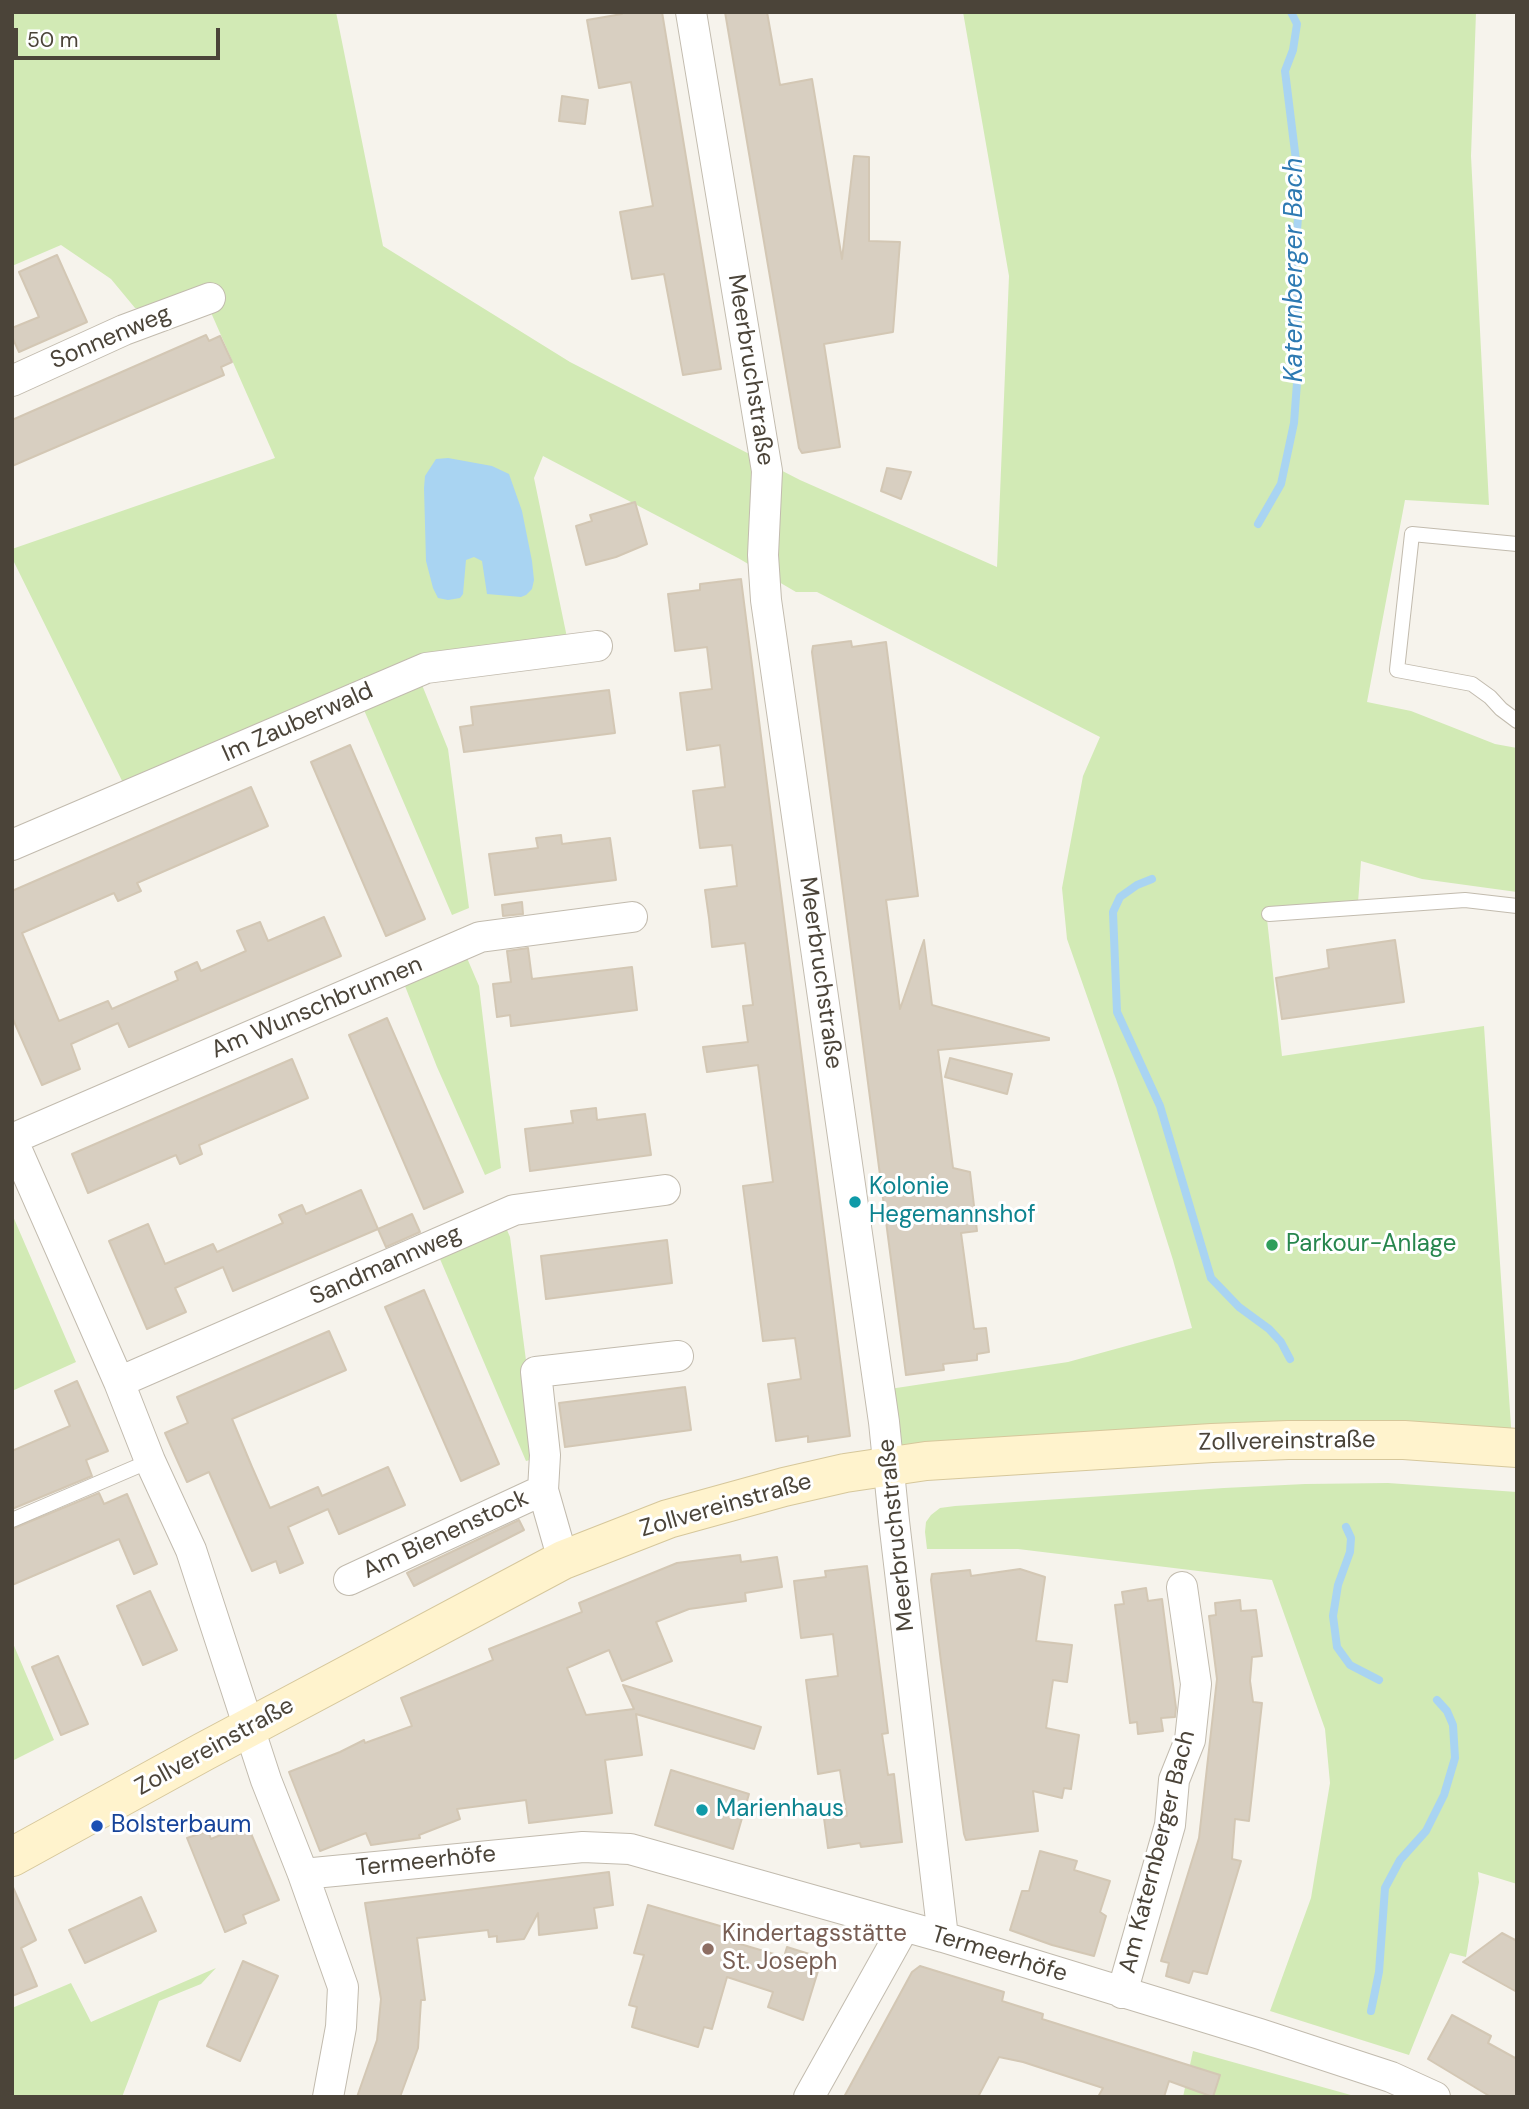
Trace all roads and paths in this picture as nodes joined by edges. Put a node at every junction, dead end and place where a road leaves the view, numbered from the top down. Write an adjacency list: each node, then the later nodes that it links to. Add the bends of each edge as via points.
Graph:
1 (691, 12): 17 (street, Meerbruchstraße, via 767,471 766,600)
2 (210, 298): 3 (street, Sonnenweg, via 124,330)
3 (12, 381)
4 (1517, 544): 6 (lane, via 1412,534 1398,670 1472,684)
5 (597, 646): 7 (street, Im Zauberwald, via 426,668)
6 (1517, 721)
7 (12, 845)
8 (1517, 906): 9 (lane, via 1465,900)
9 (1269, 914)
10 (632, 916): 11 (street, Am Wunschbrunnen, via 480,937)
11 (12, 1139): 14 (street)
12 (665, 1190): 14 (street, Sandmannweg, via 514,1210)
13 (678, 1356): 18 (street, Am Bienenstock, via 536,1372 545,1455)
14 (119, 1382): 16 (street)
15 (1517, 1448): 17 (main road, Zollvereinstraße, via 1404,1440 1288,1440)
16 (150, 1461): 19 (lane); 23 (street, via 191,1550)
17 (889, 1466): 20 (main road, Zollvereinstraße, via 784,1487 668,1519); 27 (street, Meerbruchstraße)
18 (543, 1490): 20 (street, Am Bienenstock); 21 (street, Am Bienenstock)
19 (12, 1520)
20 (563, 1560): 23 (main road, Zollvereinstraße)
21 (349, 1580)
22 (1182, 1587): 28 (street, Am Katernberger Bach, via 1196,1684 1190,1740 1174,1780 1170,1825)
23 (249, 1728): 24 (main road, Zollvereinstraße); 25 (street)
24 (12, 1857)
25 (303, 1874): 26 (street, Termeerhöfe, via 583,1847 630,1849); 29 (street, via 343,1987)
26 (904, 1927): 27 (street, Termeerhöfe); 30 (street)
27 (943, 1937): 28 (street, Termeerhöfe)
28 (1122, 1993): 31 (street, Termeerhöfe, via 1324,2054)
29 (328, 2097)
30 (809, 2097)
31 (1435, 2097)

